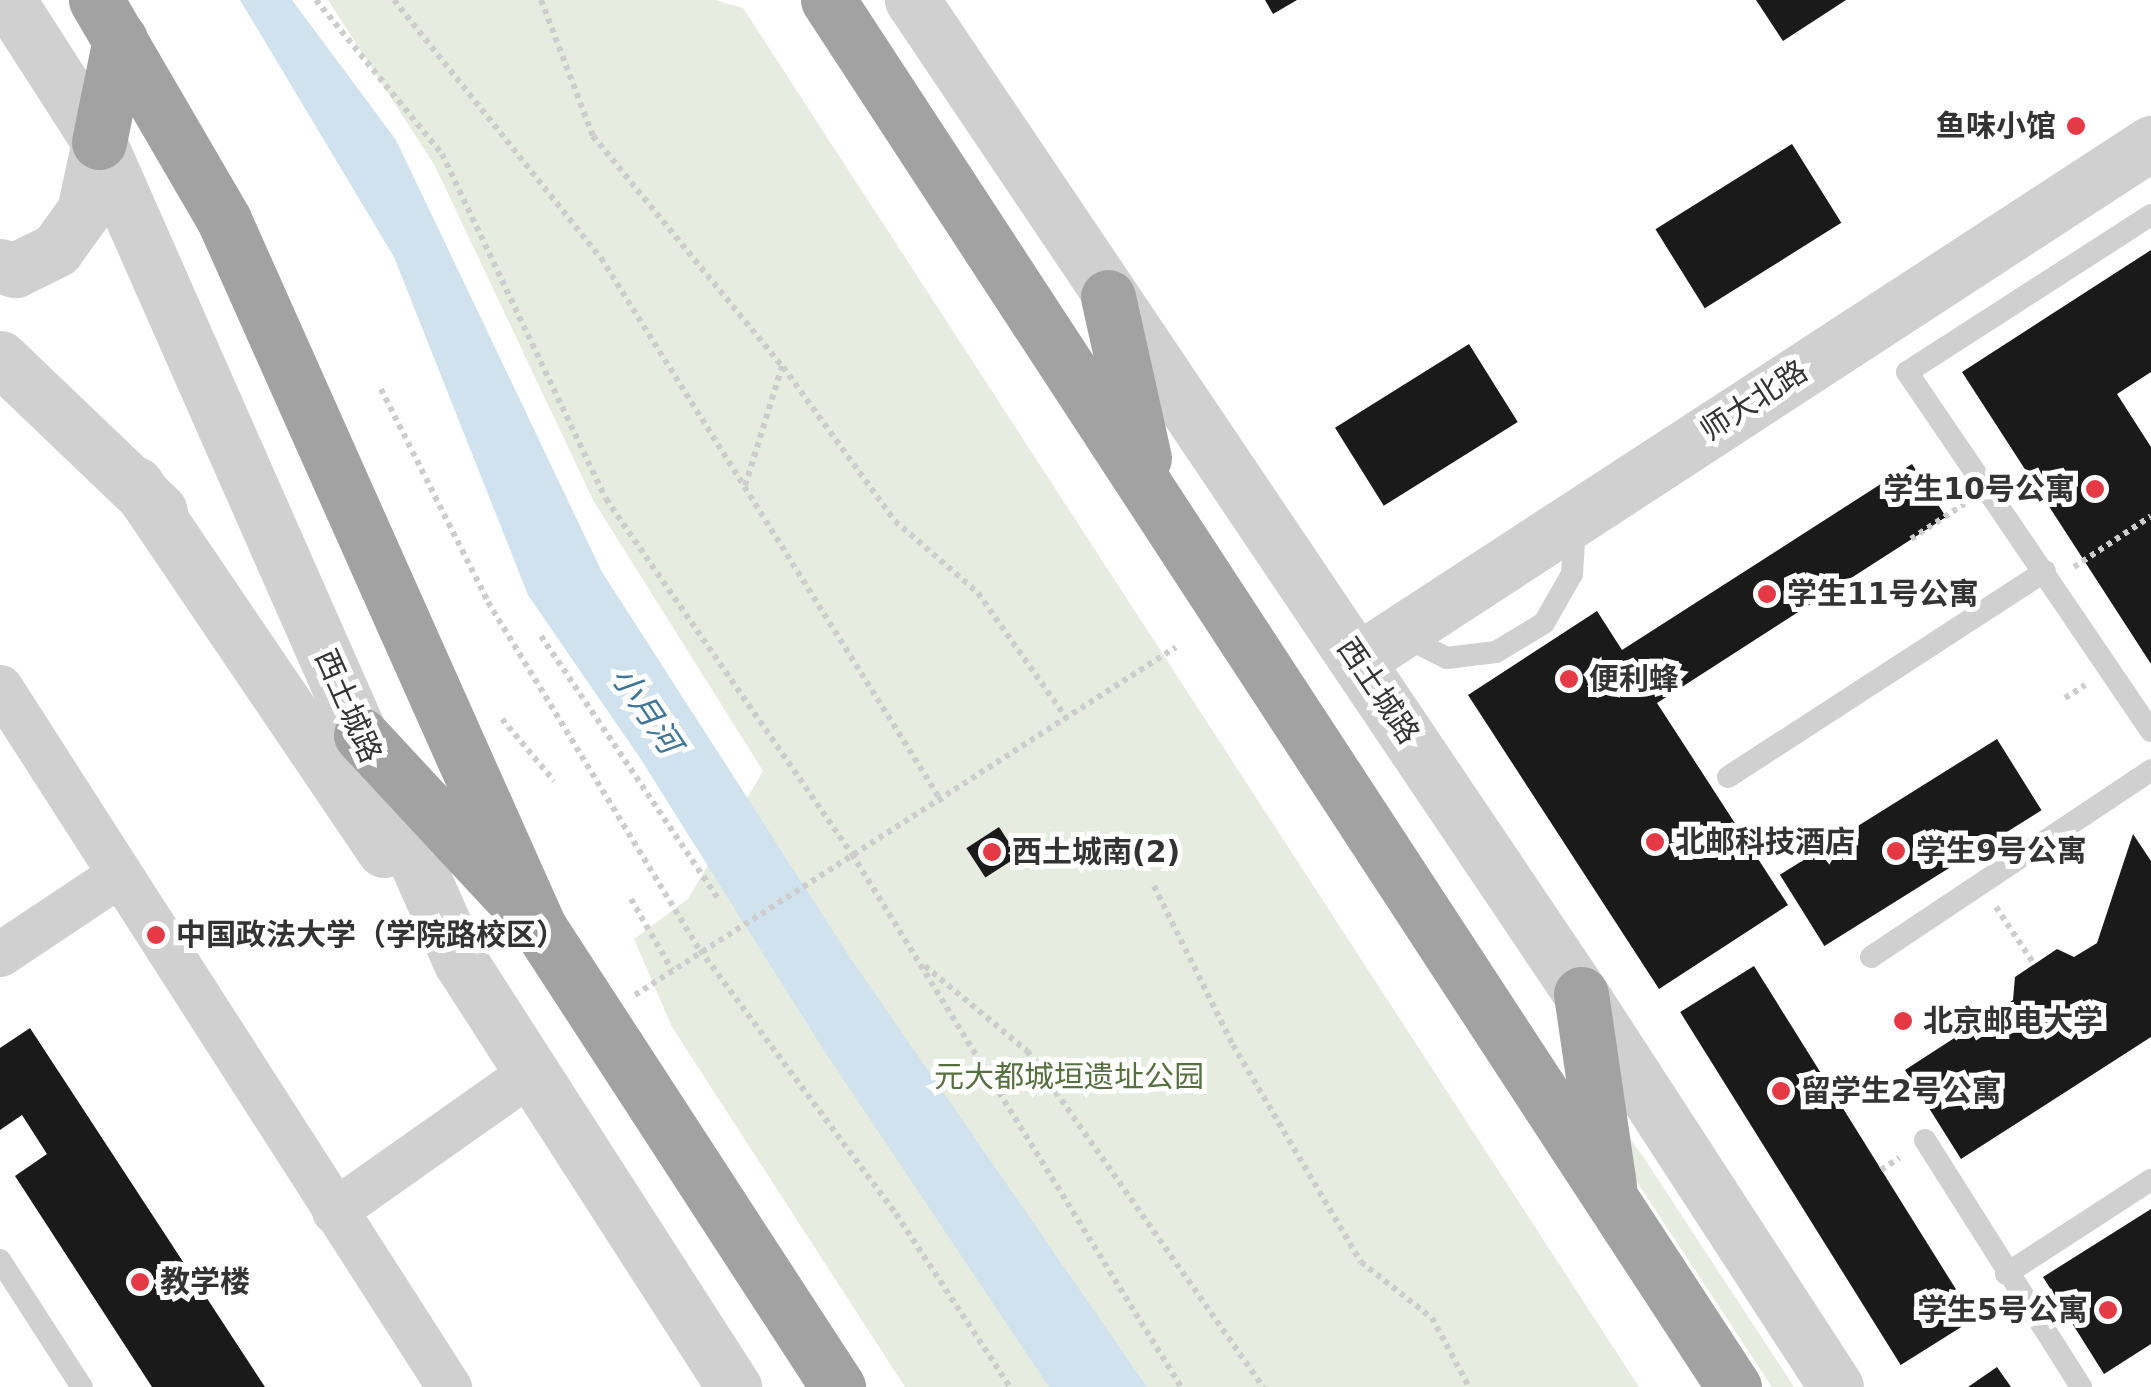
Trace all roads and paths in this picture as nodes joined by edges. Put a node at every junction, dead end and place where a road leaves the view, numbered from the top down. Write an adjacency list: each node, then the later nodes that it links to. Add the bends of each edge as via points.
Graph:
1 (8, 0): 8 (street, 西土城路)
2 (316, 0): 36 (path, via 442,154 606,499)
3 (394, 0): 17 (path, via 601,258)
4 (541, 0): 14 (path, via 593,136)
5 (828, 0): 19 (highway)
6 (912, 0): 12 (street, 西土城路)
7 (108, 20): 8 (highway); 42 (highway, via 224,220)
8 (99, 142): 11 (street, via 84,211 56,250 15,270); 31 (street, 西土城路)
9 (2151, 143): 21 (street, 师大北路)
10 (2151, 214): 18 (lane, via 1907,372)
11 (0, 266)
12 (1108, 297): 19 (highway); 25 (street, 西土城路)
13 (0, 358): 16 (street)
14 (782, 366): 17 (path); 29 (path, via 894,521 978,593)
15 (382, 390): 43 (path, via 488,602)
16 (136, 484): 31 (street); 47 (street)
17 (745, 487): 35 (path)
18 (1988, 488): 22 (path); 23 (lane)
19 (1152, 490): 55 (highway)
20 (2151, 516): 23 (path)
21 (1575, 518): 25 (street, 师大北路); 25 (lane, via 1572,574 1544,623 1496,652 1446,658)
22 (1911, 539)
23 (2048, 576): 30 (lane); 33 (lane)
24 (541, 636): 41 (path)
25 (1378, 646): 50 (street, 西土城路)
26 (1176, 647): 29 (path)
27 (0, 687): 37 (street)
28 (502, 719): 34 (path)
29 (1067, 719): 35 (path)
30 (2151, 731)
31 (362, 735): 42 (highway); 47 (street, 西土城路)
32 (2151, 770): 38 (lane)
33 (1728, 777)
34 (554, 781)
35 (942, 802): 36 (path)
36 (852, 854): 43 (path); 46 (path)
37 (120, 874): 44 (street); 56 (street)
38 (1980, 884): 45 (lane); 48 (path)
39 (1154, 886): 66 (path, via 1234,1045 1361,1262 1432,1318)
40 (631, 899): 49 (path)
41 (720, 902)
42 (538, 927): 62 (highway)
43 (700, 950): 49 (path); 63 (path, via 896,1214)
44 (0, 954)
45 (1871, 957)
46 (918, 960): 64 (path); 65 (path, via 1027,1051)
47 (460, 961): 52 (street, 西土城路)
48 (2034, 964)
49 (672, 970): 51 (path)
50 (1581, 994): 55 (highway); 68 (street, 西土城路)
51 (629, 999)
52 (531, 1072): 56 (street); 61 (street, 西土城路)
53 (1925, 1140): 58 (lane)
54 (2151, 1180): 58 (lane)
55 (1612, 1203): 67 (highway)
56 (334, 1211): 60 (street)
57 (0, 1260): 59 (lane)
58 (2006, 1274): 69 (lane)
59 (82, 1387)
60 (448, 1387)
61 (734, 1387)
62 (838, 1387)
63 (1010, 1387)
64 (1182, 1387)
65 (1263, 1387)
66 (1470, 1387)
67 (1734, 1387)
68 (1836, 1387)
69 (2082, 1387)

